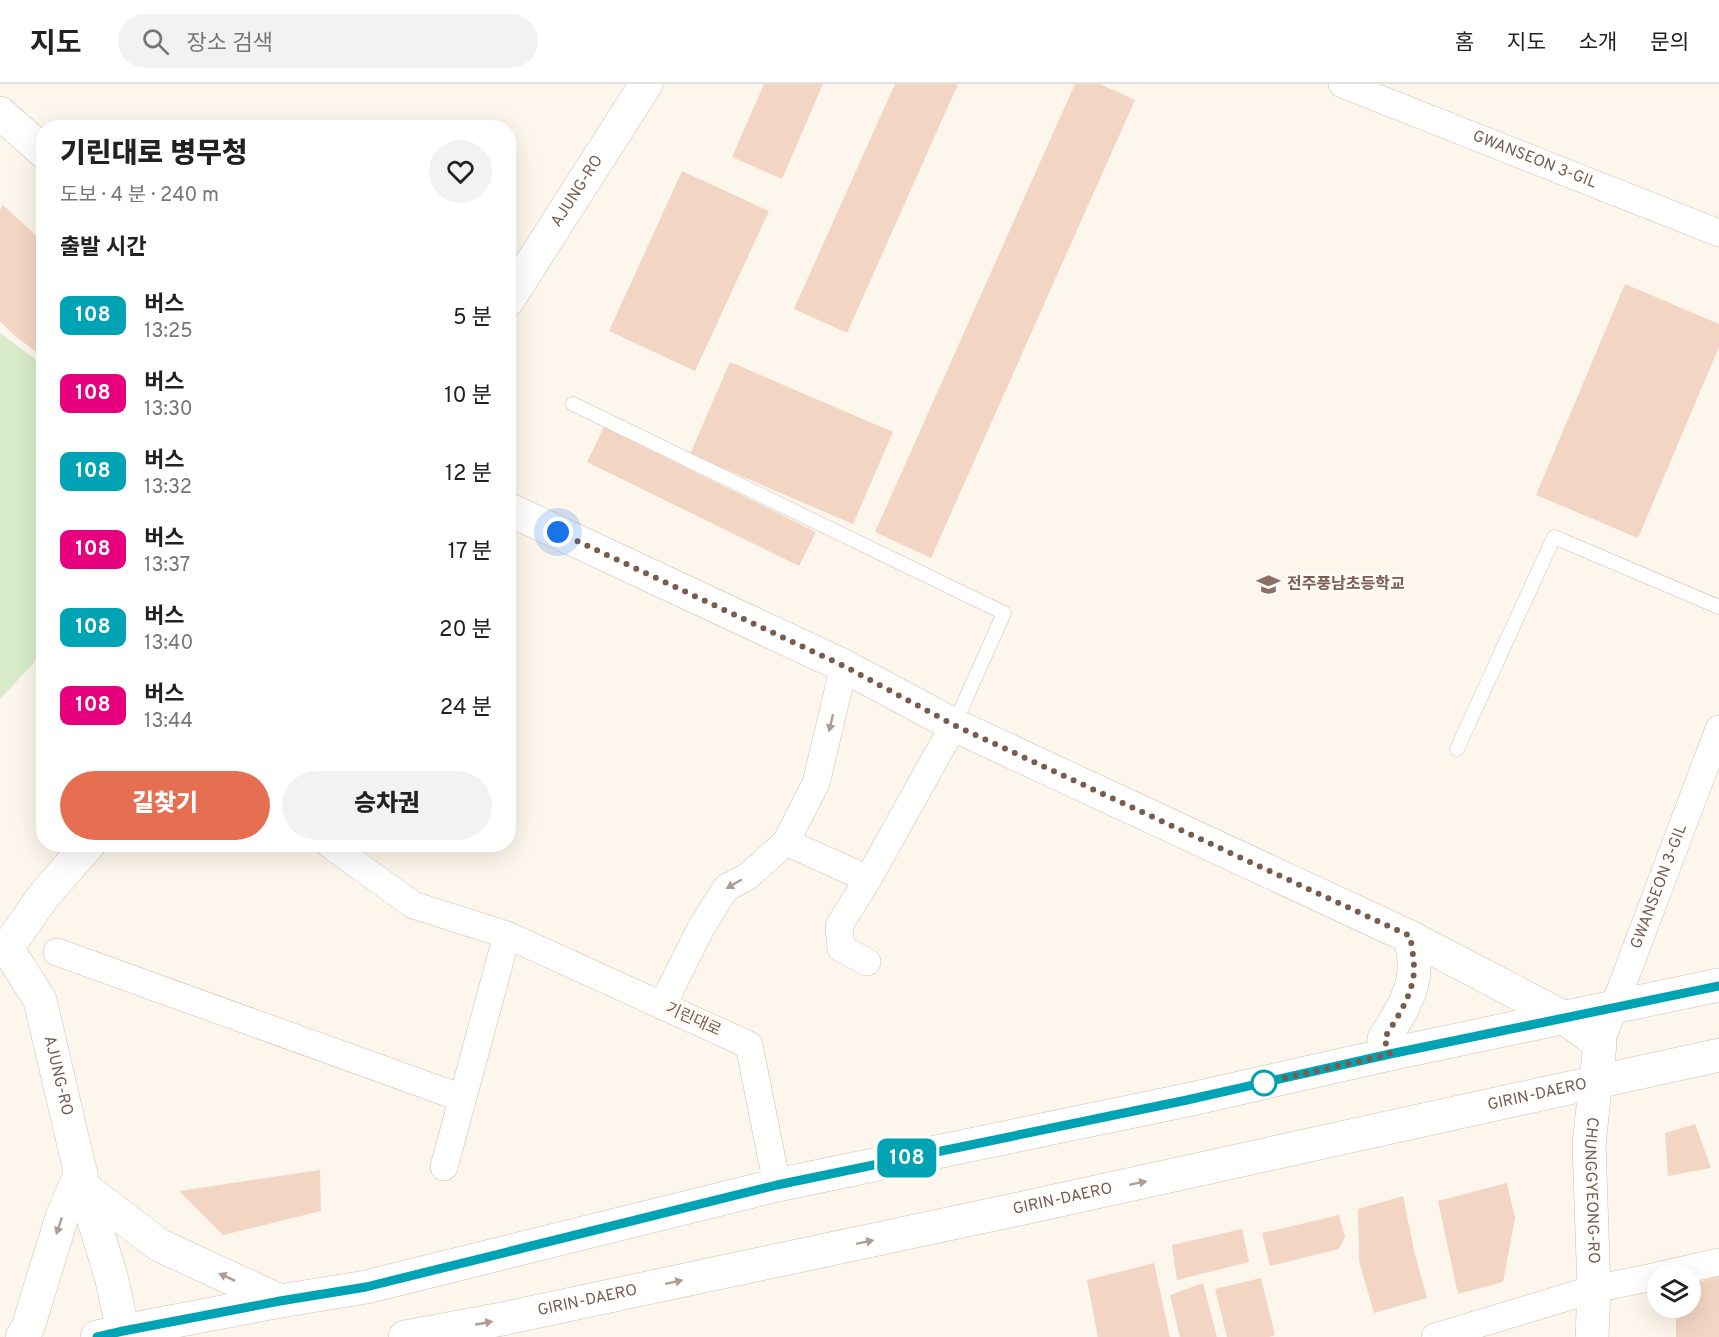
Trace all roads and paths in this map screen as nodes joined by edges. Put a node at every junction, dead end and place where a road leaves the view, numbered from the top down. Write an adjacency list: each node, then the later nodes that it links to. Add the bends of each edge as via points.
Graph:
1 (646, 84): 6 (street, AJUNG-RO)
2 (1348, 85): 5 (street, GWANSEON 3-GIL)
3 (0, 113): 4 (street)
4 (36, 145)
5 (1719, 233)
6 (516, 287)
7 (573, 404): 11 (lane, via 1004,613)
8 (516, 513): 10 (street)
9 (1719, 607): 13 (lane, via 1554,537)
10 (844, 666): 11 (street); 14 (street, one-way to 14, via 816,783)
11 (954, 725): 17 (street); 19 (street)
12 (1719, 729): 25 (street, GWANSEON 3-GIL)
13 (1457, 749)
14 (786, 842): 17 (street); 24 (street, one-way to 24, via 747,877 726,888)
15 (82, 852): 20 (street, AJUNG-RO)
16 (340, 852): 18 (street, 기린대로, via 413,905)
17 (868, 879): 22 (street, via 839,927 841,948)
18 (507, 935): 24 (street, 기린대로); 31 (street)
19 (1410, 936): 26 (street); 28 (street, via 1414,970 1406,1000 1384,1039)
20 (3, 949): 33 (street, AJUNG-RO, via 40,1000)
21 (57, 952): 31 (street)
22 (867, 962)
23 (1719, 986): 25 (street)
24 (662, 1006): 34 (street, 기린대로, via 749,1045)
25 (1615, 1007): 26 (street); 27 (street, GWANSEON 3-GIL)
26 (1565, 1018): 27 (street); 28 (street)
27 (1600, 1044): 30 (street, CHUNGGYEONG-RO)
28 (1390, 1054): 34 (street)
29 (1719, 1055): 30 (street, GIRIN-DAERO)
30 (1596, 1082): 38 (street, CHUNGGYEONG-RO, via 1589,1144); 43 (street, GIRIN-DAERO, one-way to 30, via 1028,1207)
31 (462, 1098): 32 (street)
32 (444, 1167)
33 (82, 1180): 39 (street, one-way to 33, via 159,1245); 41 (street, AJUNG-RO, via 111,1276); 42 (street, one-way to 42, via 62,1216 32,1316)
34 (777, 1185): 39 (street, via 366,1287)
35 (1719, 1262): 36 (street)
36 (1701, 1266)
37 (1647, 1278): 38 (street)
38 (1594, 1289): 40 (street); 45 (street, CHUNGGYEONG-RO)
39 (280, 1301): 41 (street)
40 (1501, 1327): 44 (street)
41 (113, 1335)
42 (21, 1337)
43 (405, 1337)
44 (1435, 1337)
45 (1592, 1337)

